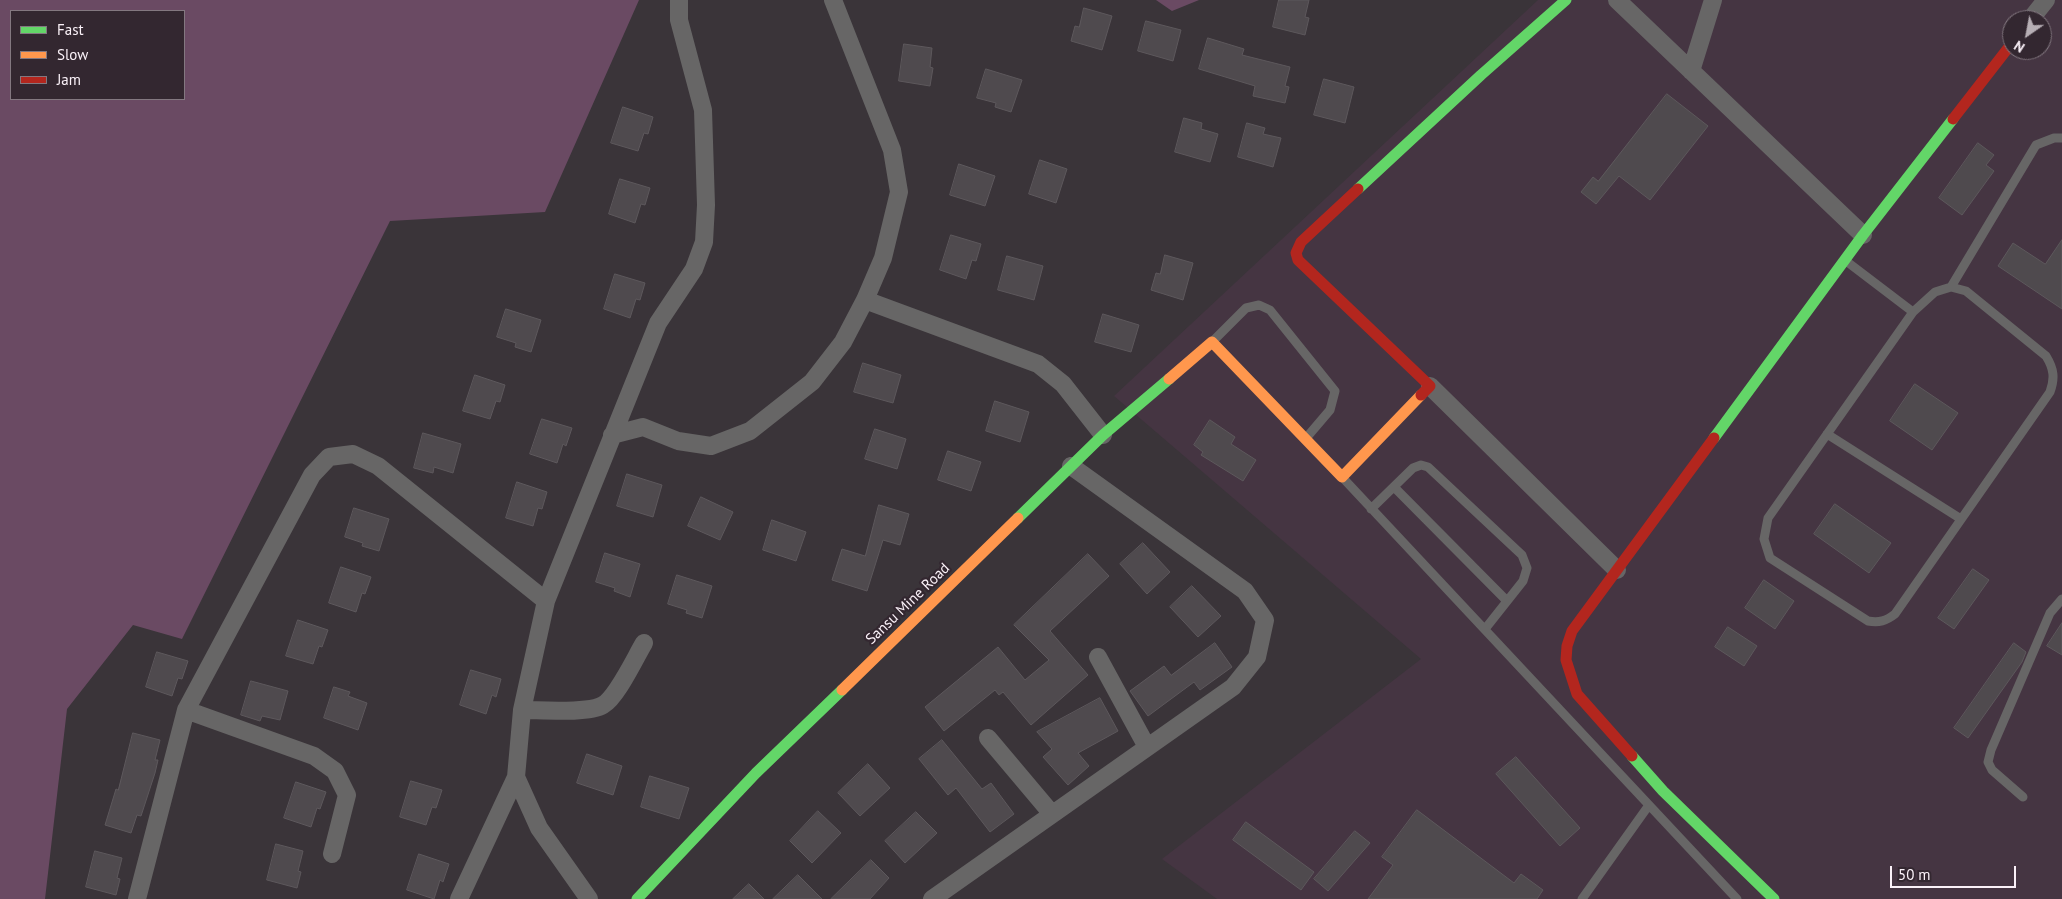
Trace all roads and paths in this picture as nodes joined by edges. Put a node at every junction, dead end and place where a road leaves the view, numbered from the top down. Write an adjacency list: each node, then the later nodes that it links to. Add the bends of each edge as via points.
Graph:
1 (679, 0): 19 (street, via 679,20 703,110 704,242 694,269 658,323)
2 (833, 0): 14 (street, via 892,150 899,192 883,258)
3 (1566, 0): 17 (street, via 1301,242 1296,252 1298,260)
4 (1617, 0): 9 (street)
5 (1713, 0): 9 (street)
6 (2046, 0): 7 (street)
7 (2038, 10)
8 (2002, 56): 11 (street)
9 (1691, 70): 11 (street)
10 (2062, 138): 13 (lane, via 2036,145)
11 (1863, 235): 12 (street)
12 (1845, 260): 15 (lane); 27 (street)
13 (1951, 287): 15 (lane, via 1935,292); 26 (lane, via 1966,291 2046,356 2053,368 2054,382)
14 (866, 300): 19 (street, via 843,342 812,382 750,431 712,446 678,441 642,427); 20 (street, via 1038,364 1063,384)
15 (1913, 312): 18 (lane)
16 (1212, 342): 20 (street, Sansu Mine Road); 21 (street); 21 (lane, via 1246,308 1259,305 1270,310 1335,391 1330,410)
17 (1430, 386): 23 (street); 27 (street)
18 (1827, 434): 26 (lane); 26 (lane, via 1768,518 1764,538 1770,558 1868,621 1877,623 1895,614)
19 (612, 435): 28 (street)
20 (1102, 435): 22 (street, Sansu Mine Road)
21 (1305, 439): 23 (street)
22 (1071, 466): 37 (street, via 1245,591 1265,620 1257,657 1232,687); 46 (street, Sansu Mine Road, via 756,773)
23 (1342, 477): 25 (lane)
24 (1394, 487): 25 (lane); 30 (lane); 30 (lane, via 1413,468 1428,467 1522,555 1527,568 1523,581)
25 (1371, 509): 31 (lane)
26 (1961, 519)
27 (1616, 570): 50 (street, via 1572,631 1566,646 1566,660 1577,694 1663,791)
28 (546, 600): 34 (street, via 378,466 353,454 329,457 312,475); 35 (street)
29 (2062, 600): 39 (lane, via 2050,613 1988,762 1992,770)
30 (1508, 601): 31 (lane)
31 (1485, 629): 40 (lane)
32 (644, 643): 35 (street, via 604,705 582,710)
33 (1098, 657): 37 (street)
34 (186, 710): 42 (street, via 314,756 335,771 347,795); 43 (street)
35 (522, 710): 38 (street)
36 (988, 738): 41 (street)
37 (1147, 747): 41 (street)
38 (516, 777): 44 (street); 45 (street, via 539,828)
39 (2023, 797)
40 (1649, 805): 48 (lane); 49 (lane)
41 (1052, 814): 47 (street)
42 (332, 854)
43 (137, 899)
44 (459, 899)
45 (589, 899)
46 (636, 899)
47 (932, 899)
48 (1582, 899)
49 (1737, 899)
50 (1774, 899)

